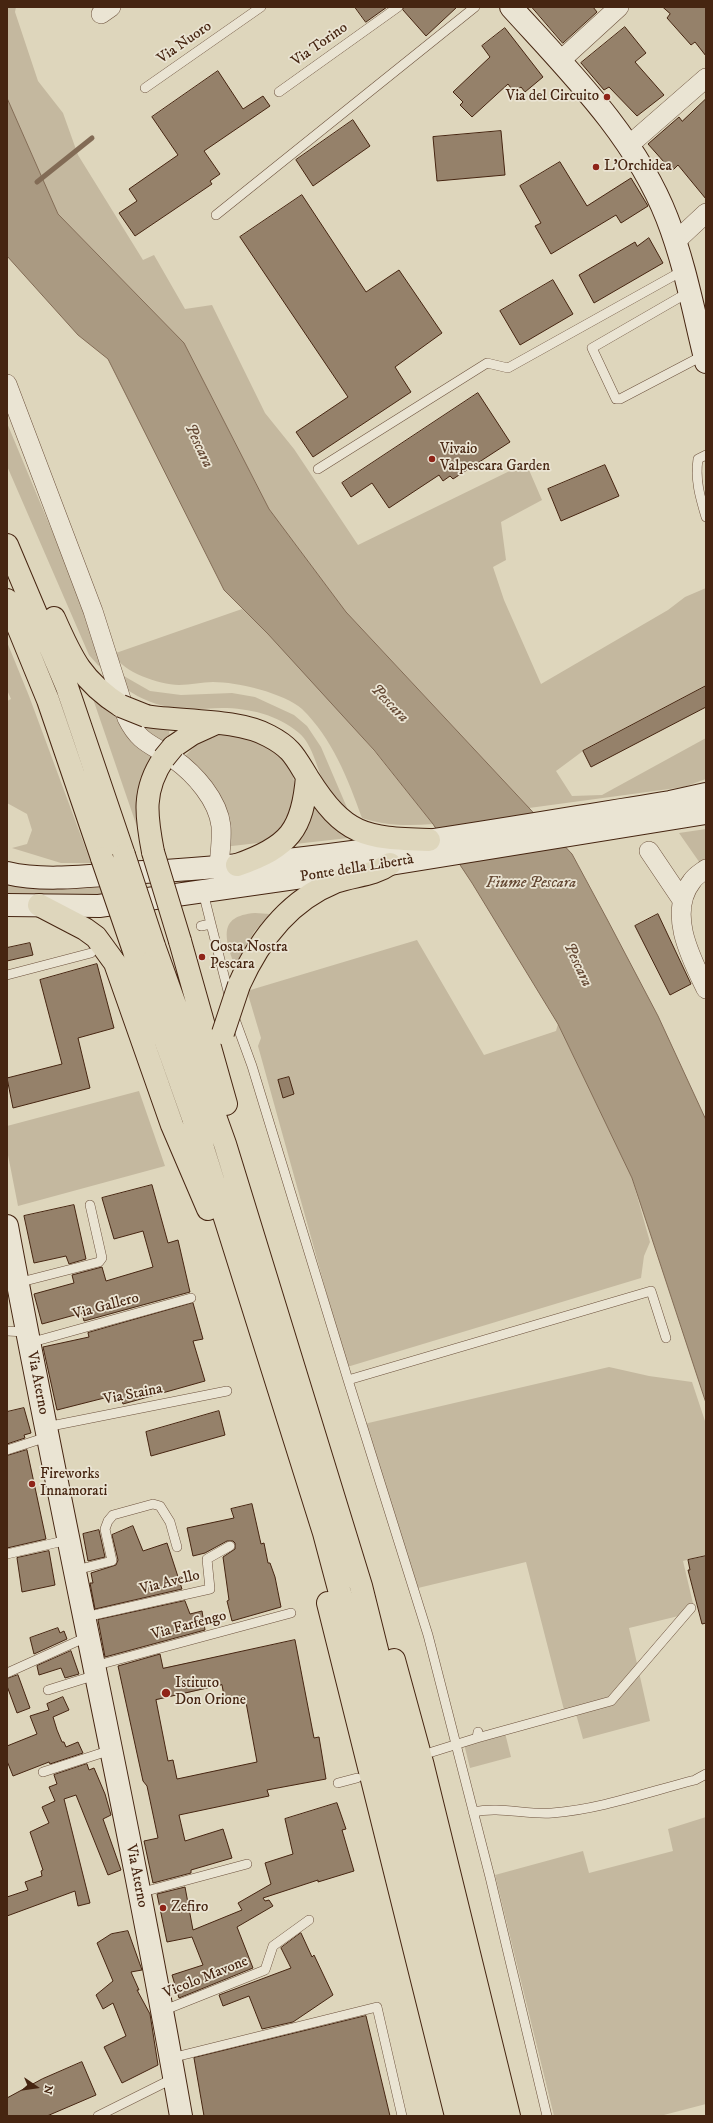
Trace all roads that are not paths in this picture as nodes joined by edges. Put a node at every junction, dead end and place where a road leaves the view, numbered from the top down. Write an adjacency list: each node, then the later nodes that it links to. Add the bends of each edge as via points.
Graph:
1 (261, 7): 8 (lane, Via Nuoro)
2 (398, 7): 9 (lane, Via Torino)
3 (475, 7): 12 (lane)
4 (511, 7): 6 (main road)
5 (619, 7): 6 (street)
6 (560, 61): 10 (main road)
7 (706, 78): 10 (street)
8 (145, 88)
9 (278, 92)
10 (628, 146): 13 (main road, via 652,186)
11 (706, 213): 13 (street)
12 (216, 215)
13 (676, 241): 14 (main road)
14 (684, 270): 15 (main road); 19 (lane, via 508,368 487,363)
15 (689, 292): 16 (main road); 16 (lane, via 592,348 616,399)
16 (704, 350)
17 (7, 384): 33 (street, via 93,611 135,734 186,768 195,777 210,799 220,825)
18 (706, 455): 20 (lane, via 698,459 696,471 697,486)
19 (318, 469)
20 (706, 517)
21 (7, 545): 22 (highway)
22 (29, 596): 24 (highway, bridge, via 51,612 78,668 105,696 146,716); 42 (highway, bridge, via 66,687 124,856)
23 (7, 600): 42 (highway, bridge, via 48,700 102,858)
24 (216, 723): 25 (highway, via 268,735 290,750); 45 (highway, bridge, via 192,734 168,752 151,782 147,822 153,852 202,1014)
25 (307, 776): 29 (highway, via 323,801 337,816 364,834 380,838); 33 (highway, via 300,820 293,832 280,845 251,860)
26 (706, 794): 27 (main road, Ponte della Libertà)
27 (671, 810): 28 (main road, Ponte della Libertà); 29 (main road, Ponte della Libertà); 31 (main road, Ponte della Libertà)
28 (706, 813)
29 (429, 840): 32 (main road, Ponte della Libertà)
30 (649, 851): 37 (street)
31 (390, 864): 32 (highway, via 375,872)
32 (357, 865): 33 (main road, Ponte della Libertà); 36 (main road, Ponte della Libertà); 45 (highway, bridge, via 330,885 300,902 270,930 260,944 239,985 223,1034)
33 (228, 866): 35 (main road, Ponte della Libertà, via 79,876 29,876)
34 (706, 868): 37 (street, via 692,880)
35 (7, 873)
36 (204, 892): 39 (main road, Ponte della Libertà, via 99,906); 40 (lane)
37 (682, 900): 44 (street, via 682,927 690,955)
38 (7, 905): 39 (main road, Ponte della Libertà)
39 (39, 905): 42 (highway)
40 (210, 924): 41 (lane); 54 (lane, via 234,1014)
41 (201, 926)
42 (120, 947): 43 (lane); 48 (highway, via 225,1144); 49 (highway, via 197,1129); 49 (highway, via 115,963 172,1125 201,1190 221,1246)
43 (7, 975)
44 (706, 989)
45 (218, 1082): 48 (highway, via 257,1201)
46 (90, 1205): 50 (lane, via 102,1258 99,1262)
47 (7, 1226): 50 (main road, Via Aterno)
48 (252, 1232): 56 (highway)
49 (239, 1262): 59 (highway)
50 (17, 1283): 52 (main road, Via Aterno)
51 (190, 1298): 52 (lane, Via Gallero)
52 (21, 1335): 57 (main road, Via Aterno)
53 (666, 1338): 54 (lane, via 650,1291)
54 (348, 1380): 71 (lane, via 428,1635)
55 (227, 1391): 57 (lane, Via Staina)
56 (309, 1414): 89 (highway, via 361,1586); 90 (highway, via 337,1463 365,1556 423,1766)
57 (46, 1432): 58 (lane, Via Staina); 60 (main road, Via Aterno)
58 (7, 1450)
59 (316, 1510): 87 (highway, via 310,1529); 88 (highway, via 352,1632)
60 (70, 1539): 63 (lane); 64 (main road, Via Aterno)
61 (230, 1546): 67 (lane, Via Avello, via 207,1559 210,1589)
62 (177, 1547): 64 (lane, via 170,1522 160,1506 153,1504 113,1515 105,1529 112,1561)
63 (7, 1554)
64 (76, 1570): 67 (main road, Via Aterno)
65 (691, 1608): 71 (lane, via 611,1701 477,1735)
66 (291, 1613): 68 (lane, Via Farfengo)
67 (87, 1627): 68 (main road, Via Aterno); 69 (lane)
68 (95, 1670): 70 (lane); 72 (main road, Via Aterno)
69 (7, 1673)
70 (48, 1690)
71 (457, 1744): 73 (lane); 78 (lane)
72 (111, 1750): 74 (lane); 80 (main road, Via Aterno)
73 (432, 1752)
74 (43, 1772)
75 (706, 1774): 78 (lane, via 695,1780 581,1810 550,1813 488,1809)
76 (357, 1778): 77 (lane)
77 (338, 1783)
78 (473, 1812): 91 (lane)
79 (247, 1864): 80 (lane)
80 (139, 1893): 82 (main road, Via Aterno)
81 (309, 1920): 82 (lane, Vicolo Mavone, via 273,1946 264,1970)
82 (161, 2011): 83 (main road, Via Aterno)
83 (173, 2068): 84 (lane); 85 (main road, Via Aterno); 86 (lane, via 377,2008)
84 (98, 2116)
85 (181, 2116)
86 (402, 2116)
87 (456, 2116)
88 (474, 2116)
89 (493, 2116)
90 (509, 2116)
91 (547, 2116)

